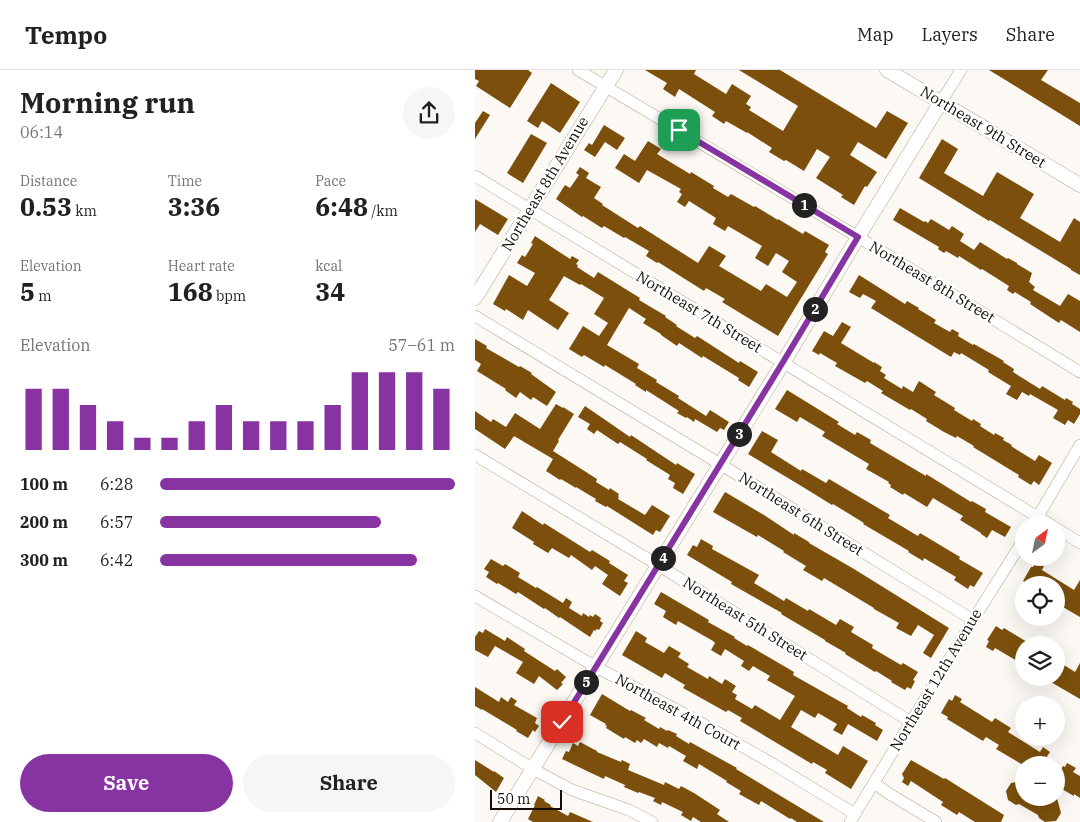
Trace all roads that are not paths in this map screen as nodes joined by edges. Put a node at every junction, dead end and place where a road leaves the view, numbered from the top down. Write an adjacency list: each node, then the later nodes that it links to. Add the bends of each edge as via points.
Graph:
1 (578, 70): 5 (street, Northeast 8th Street)
2 (616, 70): 5 (street, Northeast 8th Avenue)
3 (887, 70): 6 (street, Northeast 9th Street)
4 (961, 70): 6 (street)
5 (605, 86): 9 (street, Northeast 8th Avenue); 10 (street, Northeast 8th Street)
6 (941, 102): 8 (street, Northeast 9th Street); 10 (street)
7 (475, 176): 9 (street, Northeast 7th Street)
8 (1080, 185)
9 (530, 210): 11 (street, Northeast 8th Avenue); 13 (street, Northeast 7th Street)
10 (858, 237): 13 (street); 14 (street, Northeast 8th Street)
11 (475, 298)
12 (475, 316): 17 (street, Northeast 6th Street)
13 (783, 362): 17 (street); 18 (street, Northeast 7th Street)
14 (1080, 372)
15 (1080, 446): 19 (street)
16 (475, 455): 23 (street, Northeast 5th Street)
17 (720, 464): 23 (street); 25 (street, Northeast 6th Street)
18 (1027, 516)
19 (1038, 516)
20 (1065, 534): 21 (street)
21 (1080, 543)
22 (1015, 553): 25 (street, Northeast 12th Avenue)
23 (658, 565): 26 (street); 27 (street, Northeast 5th Street)
24 (475, 596): 26 (street, Northeast 4th Court)
25 (973, 620): 27 (street, Northeast 12th Avenue)
26 (596, 667): 29 (street); 31 (street, Northeast 4th Court, via 773,764)
27 (911, 722): 30 (street, Northeast 12th Avenue)
28 (475, 733): 29 (street)
29 (533, 769): 32 (street); 33 (street, via 572,790 629,810)
30 (874, 783): 31 (street, Northeast 12th Avenue); 34 (street)
31 (852, 818)
32 (500, 822)
33 (652, 822)
34 (936, 822)

